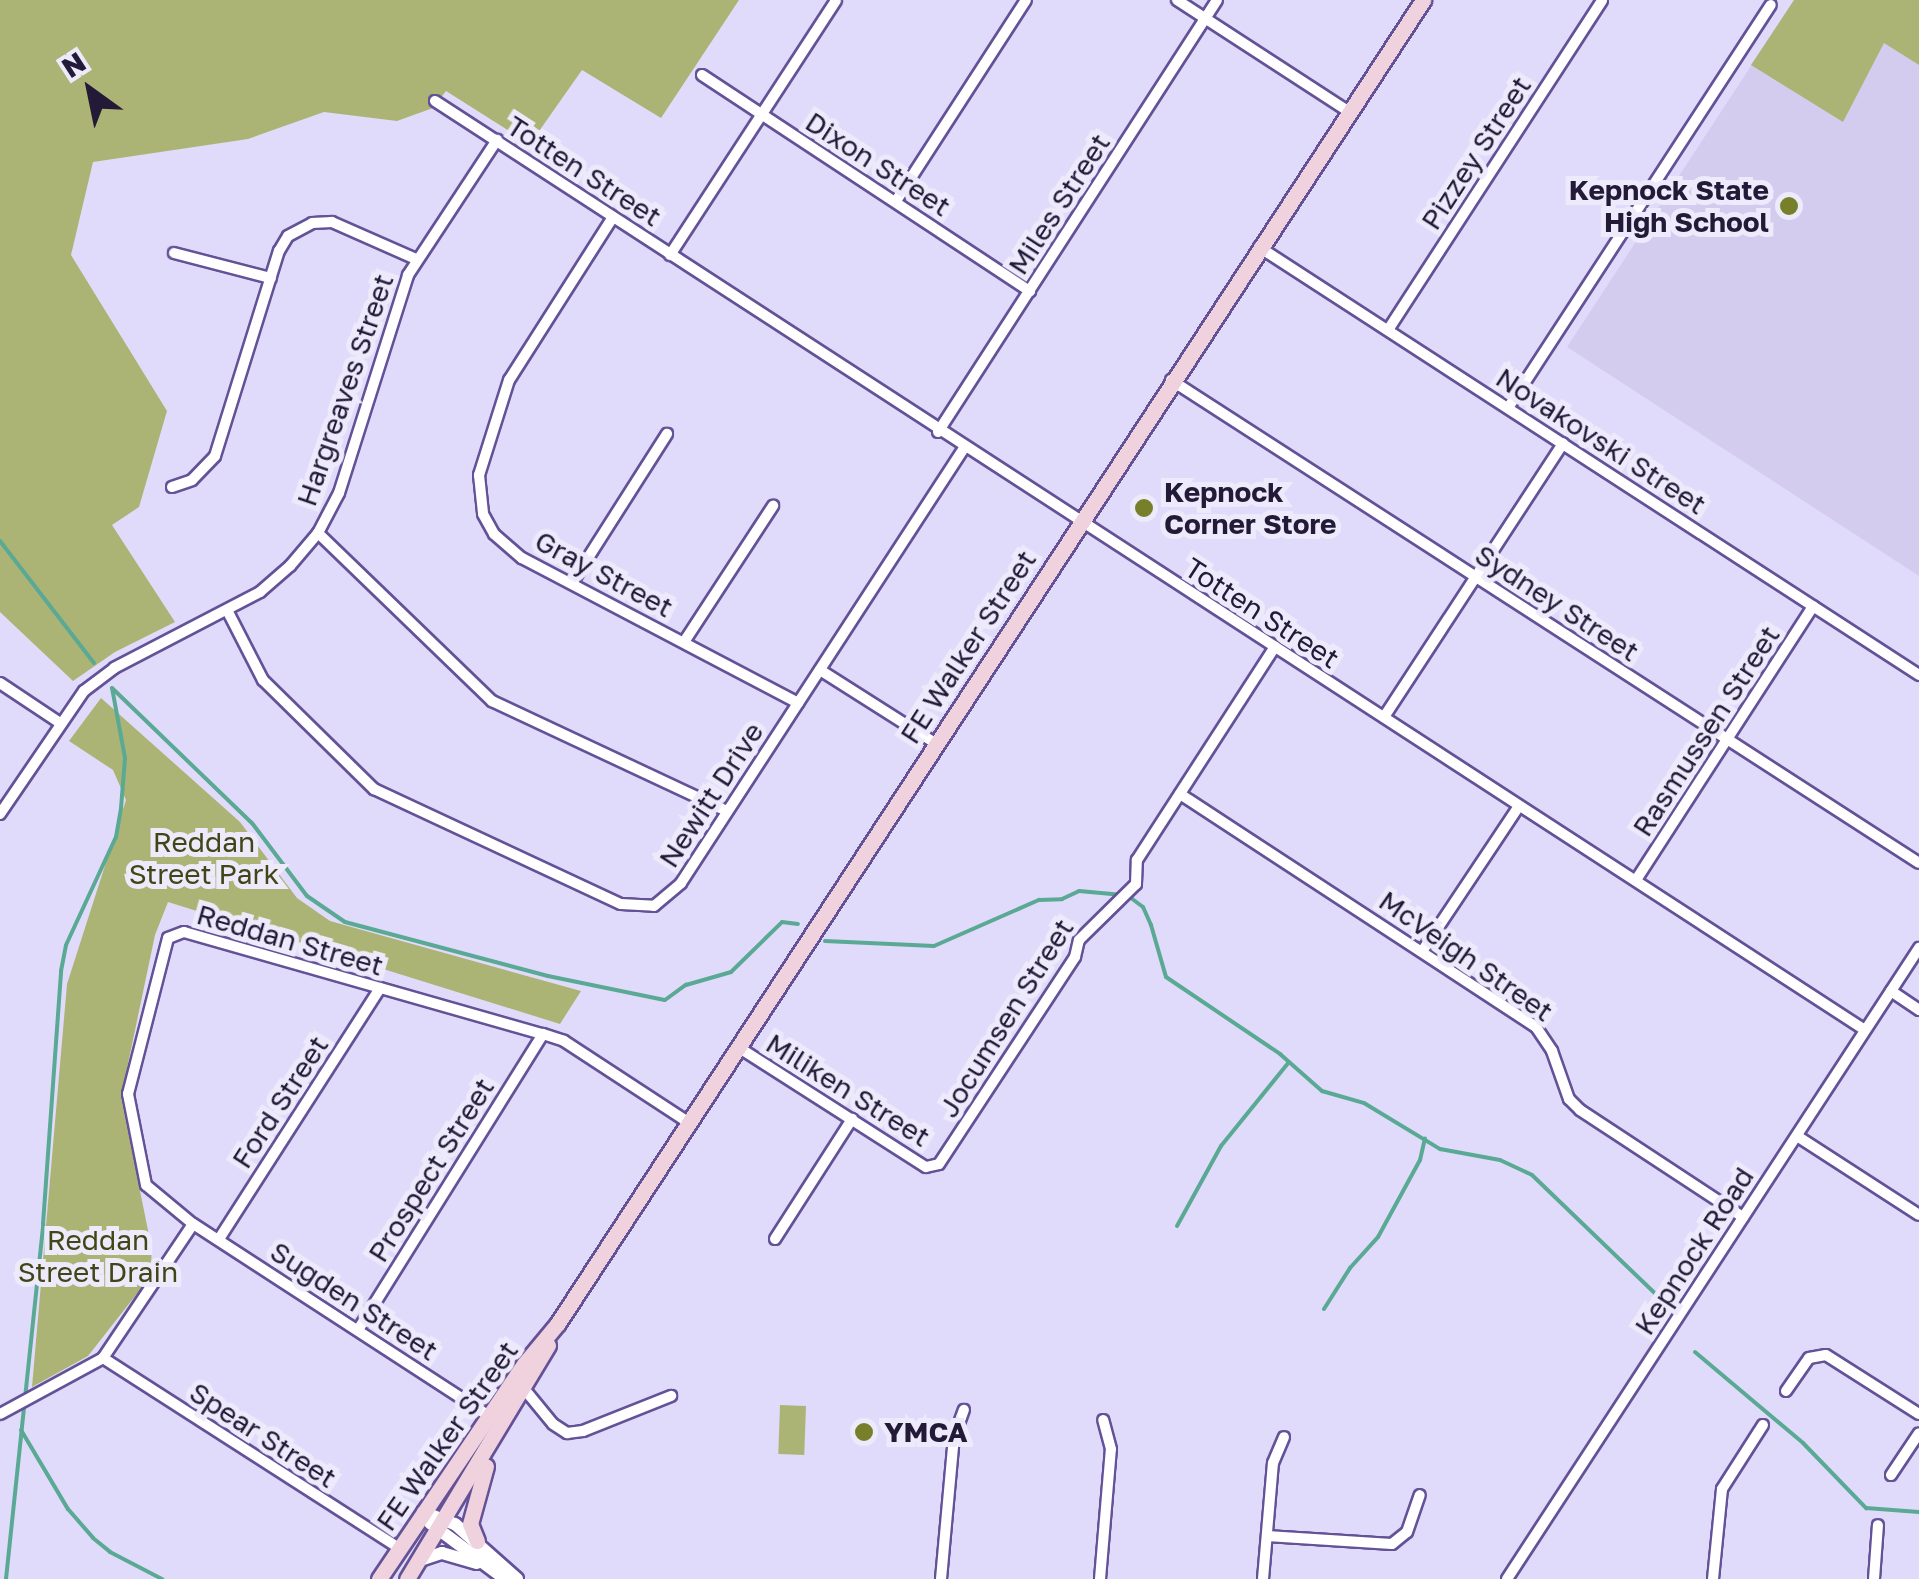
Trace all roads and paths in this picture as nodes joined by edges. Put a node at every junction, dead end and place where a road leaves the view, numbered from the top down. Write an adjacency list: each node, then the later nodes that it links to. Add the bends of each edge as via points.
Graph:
1 (836, 0): 12 (street)
2 (1026, 0): 14 (street)
3 (1177, 0): 8 (street)
4 (1217, 0): 8 (street, Miles Street)
5 (1422, 0): 11 (main road, FE Walker Street)
6 (1602, 0): 22 (street, Pizzey Street)
7 (1770, 5): 24 (street)
8 (1205, 18): 11 (street); 21 (street, Miles Street)
9 (702, 74): 12 (street, Dixon Street)
10 (435, 101): 13 (street, Totten Street)
11 (1348, 111): 16 (main road, FE Walker Street)
12 (762, 114): 14 (street, Dixon Street); 18 (street)
13 (497, 140): 15 (street, Totten Street); 19 (street, Hargreaves Street)
14 (896, 201): 21 (street, Dixon Street)
15 (613, 218): 18 (street, Totten Street); 34 (street, Gray Street, via 508,380 479,475 480,503 494,534 522,558)
16 (1258, 247): 22 (street, Novakovski Street); 23 (main road, FE Walker Street)
17 (174, 252): 20 (street)
18 (670, 255): 25 (street, Totten Street)
19 (416, 259): 20 (street, via 322,221 288,236); 32 (street, Hargreaves Street, via 339,493)
20 (270, 278): 29 (street, via 215,456 192,480)
21 (1030, 291): 25 (street, Miles Street)
22 (1388, 330): 24 (street, Novakovski Street)
23 (1171, 380): 31 (main road, FE Walker Street); 33 (street, Sydney Street)
24 (1508, 408): 27 (street, Novakovski Street)
25 (938, 432): 28 (street, Totten Street)
26 (667, 434): 34 (street)
27 (1563, 443): 33 (street); 35 (street, Novakovski Street)
28 (964, 448): 31 (street, Totten Street); 39 (street, Newitt Drive)
29 (172, 488)
30 (774, 506): 37 (street)
31 (1079, 522): 38 (street, Totten Street); 46 (main road, FE Walker Street)
32 (318, 533): 36 (street, Hargreaves Street, via 277,578); 49 (street, via 492,701)
33 (1476, 576): 43 (street); 45 (street, Sydney Street)
34 (572, 583): 37 (street, Gray Street)
35 (1813, 606): 40 (street, Novakovski Street); 45 (street, Rasmussen Street)
36 (227, 610): 44 (street, Hargreaves Street, via 84,690); 49 (street, Newitt Drive, via 262,680 361,780 621,904 654,906 674,894)
37 (684, 642): 42 (street, Gray Street)
38 (1274, 647): 43 (street, Totten Street); 47 (street, Jocumsen Street)
39 (820, 670): 42 (street, Newitt Drive); 46 (street)
40 (1919, 675)
41 (0, 684): 44 (street)
42 (798, 703): 49 (street, Newitt Drive)
43 (1384, 718): 48 (street, Totten Street)
44 (60, 723): 50 (street, Hargreaves Street)
45 (1726, 740): 51 (street, Sydney Street); 52 (street, Rasmussen Street)
46 (935, 743): 60 (main road, FE Walker Street)
47 (1180, 794): 54 (street, McVeigh Street); 64 (street, Jocumsen Street, via 1137,860 1136,884 1079,940 1075,957)
48 (1518, 806): 52 (street, Totten Street); 54 (street)
49 (727, 811)
50 (0, 814)
51 (1919, 863)
52 (1636, 880): 58 (street, Totten Street)
53 (1919, 948): 56 (street, Kepnock Road)
54 (1424, 950): 66 (street, McVeigh Street, via 1536,1027 1580,1110)
55 (380, 988): 59 (street, Reddan Street); 67 (street, Reddan Street, via 184,932 168,938 128,1102 146,1185); 68 (street, Ford Street)
56 (1890, 991): 57 (street); 58 (street, Kepnock Road)
57 (1919, 1010)
58 (1865, 1030): 63 (street, Kepnock Road)
59 (543, 1034): 62 (street, Reddan Street); 70 (street, Prospect Street)
60 (738, 1047): 61 (street, Miliken Street); 62 (main road, FE Walker Street)
61 (852, 1119): 64 (street, Miliken Street); 69 (street)
62 (688, 1122): 72 (main road, FE Walker Street)
63 (1797, 1136): 65 (street); 66 (street, Kepnock Road)
64 (935, 1166)
65 (1919, 1216)
66 (1743, 1218): 100 (street, Kepnock Road)
67 (193, 1224): 68 (street, Sugden Street); 71 (street)
68 (219, 1239): 70 (street, Sugden Street)
69 (775, 1239)
70 (358, 1330): 79 (street, Sugden Street)
71 (103, 1358): 77 (street); 91 (street, Spear Street)
72 (519, 1384): 74 (street, via 567,1433); 76 (main road, FE Walker Street); 79 (main road, FE Walker Street)
73 (1786, 1391): 78 (street, via 1813,1352)
74 (671, 1396)
75 (964, 1410): 97 (street, via 954,1436)
76 (510, 1412): 87 (main road, FE Walker Street); 90 (main road, via 475,1496 470,1524)
77 (0, 1414)
78 (1919, 1414)
79 (489, 1416): 86 (main road, FE Walker Street)
80 (1103, 1420): 98 (street, via 1111,1450)
81 (1763, 1425): 101 (street, via 1722,1488)
82 (1919, 1433): 84 (street)
83 (1284, 1437): 89 (street, via 1273,1464)
84 (1891, 1475)
85 (1420, 1494): 89 (street, via 1407,1532 1392,1544)
86 (422, 1513): 87 (street); 91 (main road, FE Walker Street)
87 (441, 1525): 90 (street); 92 (main road, FE Walker Street); 93 (street)
88 (1878, 1525): 102 (street)
89 (1267, 1536): 99 (street)
90 (477, 1542): 96 (street)
91 (399, 1548): 94 (main road, FE Walker Street)
92 (418, 1562): 93 (street, via 442,1553); 95 (main road, FE Walker Street)
93 (501, 1576)
94 (379, 1579)
95 (406, 1579)
96 (517, 1579)
97 (941, 1579)
98 (1100, 1579)
99 (1263, 1579)
100 (1507, 1579)
101 (1713, 1579)
102 (1874, 1579)

